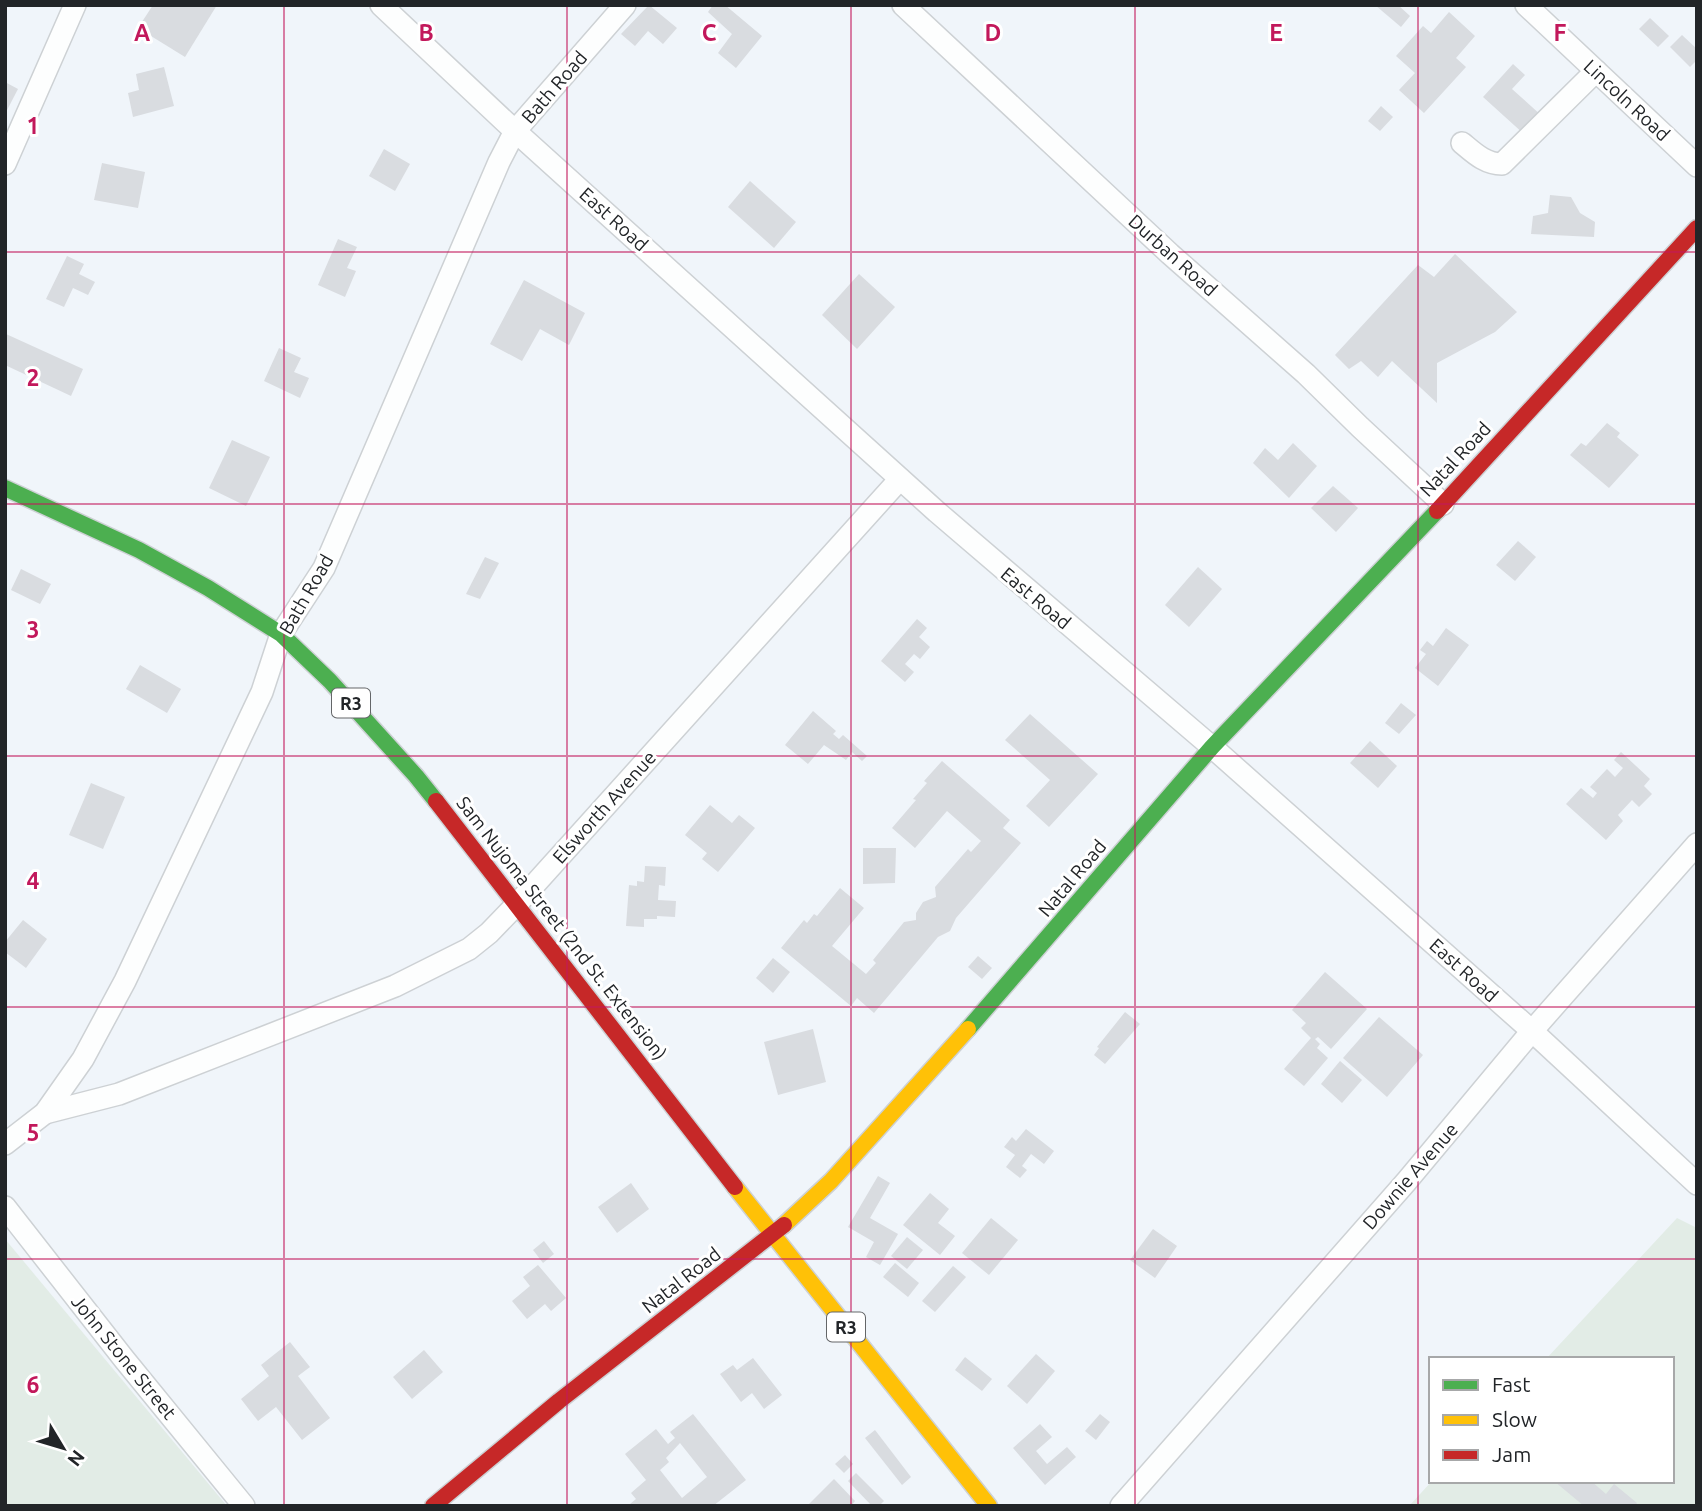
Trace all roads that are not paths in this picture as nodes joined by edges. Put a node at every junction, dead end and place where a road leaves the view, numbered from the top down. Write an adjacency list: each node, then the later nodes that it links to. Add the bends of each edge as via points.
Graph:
1 (75, 5): 9 (street)
2 (381, 5): 7 (street, East Road)
3 (625, 5): 7 (street, Bath Road)
4 (903, 5): 14 (street, Durban Road)
5 (1526, 5): 6 (street, Lincoln Road)
6 (1596, 71): 8 (street, via 1502,164 1485,161); 10 (street, Lincoln Road)
7 (515, 131): 12 (street, East Road); 15 (street, Bath Road, via 324,568)
8 (1462, 143)
9 (5, 164)
10 (1697, 166)
11 (1697, 228): 14 (main road, Natal Road)
12 (900, 479): 16 (street, East Road); 18 (street, Elsworth Avenue)
13 (5, 488): 15 (main road, Sam Nujoma Street (2nd St. Extension) / R3, via 139,550)
14 (1443, 504): 16 (main road, Natal Road)
15 (281, 634): 18 (main road, Sam Nujoma Street (2nd St. Extension) / R3, via 386,741); 20 (street, Bath Road, via 262,692 125,981 83,1059)
16 (1212, 747): 19 (street, East Road); 24 (main road, Natal Road, via 991,1004 831,1181)
17 (1697, 844): 19 (street, Downie Avenue)
18 (517, 904): 20 (street, Elsworth Avenue, via 469,949 395,986 119,1094); 24 (main road, Sam Nujoma Street (2nd St. Extension) / R3)
19 (1532, 1031): 22 (street, East Road); 28 (street, Downie Avenue, via 1406,1182)
20 (45, 1113): 21 (street, Bath Road)
21 (5, 1144)
22 (1697, 1184)
23 (5, 1207): 25 (street, John Stone Street)
24 (773, 1236): 26 (main road, Natal Road, via 559,1401); 27 (main road, Sam Nujoma Street (2nd St. Extension) / R3)
25 (244, 1506)
26 (433, 1506)
27 (989, 1506)
28 (1121, 1506)

